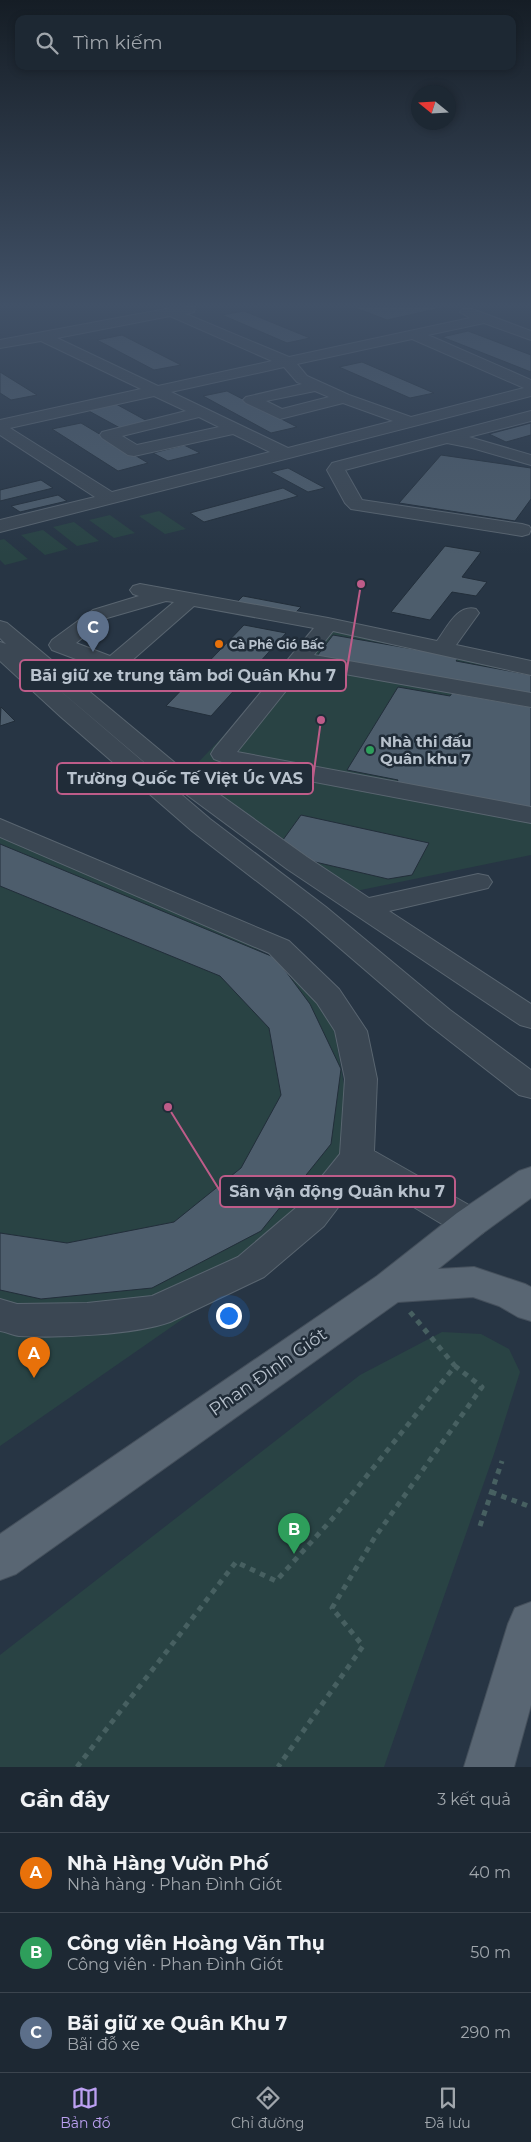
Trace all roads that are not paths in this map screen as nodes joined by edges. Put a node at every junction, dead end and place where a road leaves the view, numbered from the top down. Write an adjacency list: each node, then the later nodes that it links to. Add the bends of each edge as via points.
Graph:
1 (154, 389): 6 (lane)
2 (164, 389): 6 (lane)
3 (300, 389): 7 (lane, via 251,400 280,414)
4 (324, 389): 7 (lane)
5 (531, 390): 10 (lane)
6 (157, 391): 8 (lane); 11 (lane)
7 (344, 398): 10 (lane)
8 (201, 412): 12 (lane); 12 (lane, via 108,435 134,451)
9 (531, 416): 13 (lane)
10 (411, 422): 14 (lane)
11 (0, 427): 16 (lane)
12 (235, 429): 14 (lane)
13 (450, 439): 15 (lane); 18 (lane, via 338,467 336,472 357,505)
14 (287, 454): 16 (lane)
15 (531, 460)
16 (109, 498): 17 (lane)
17 (0, 526)
18 (528, 526)
19 (140, 590): 20 (lane)
20 (165, 594): 21 (lane); 21 (lane, via 100,614 60,645 112,665)
21 (190, 599): 23 (lane)
22 (469, 613): 25 (lane)
23 (328, 624): 25 (lane); 27 (lane)
24 (0, 627): 33 (lane, via 165,767)
25 (442, 648): 28 (lane)
26 (0, 649): 35 (lane, via 201,825 316,913 439,1017)
27 (300, 659): 29 (lane); 30 (lane, via 224,754 235,760)
28 (531, 668)
29 (531, 700)
30 (531, 815)
31 (0, 827): 36 (lane, via 279,947 328,996 351,1031 361,1079)
32 (478, 882): 33 (lane)
33 (364, 908): 34 (lane)
34 (531, 1018)
35 (531, 1087)
36 (357, 1157): 38 (lane); 41 (lane, via 311,1216 251,1267 157,1311 87,1319 17,1320)
37 (531, 1180): 38 (main road, Phan Đình Giót)
38 (470, 1223): 39 (main road, Phan Đình Giót)
39 (390, 1287): 40 (main road, via 474,1282 512,1295); 42 (main road, Phan Đình Giót)
40 (531, 1306)
41 (0, 1315)
42 (0, 1559)
43 (531, 1624): 44 (main road)
44 (489, 1767)

